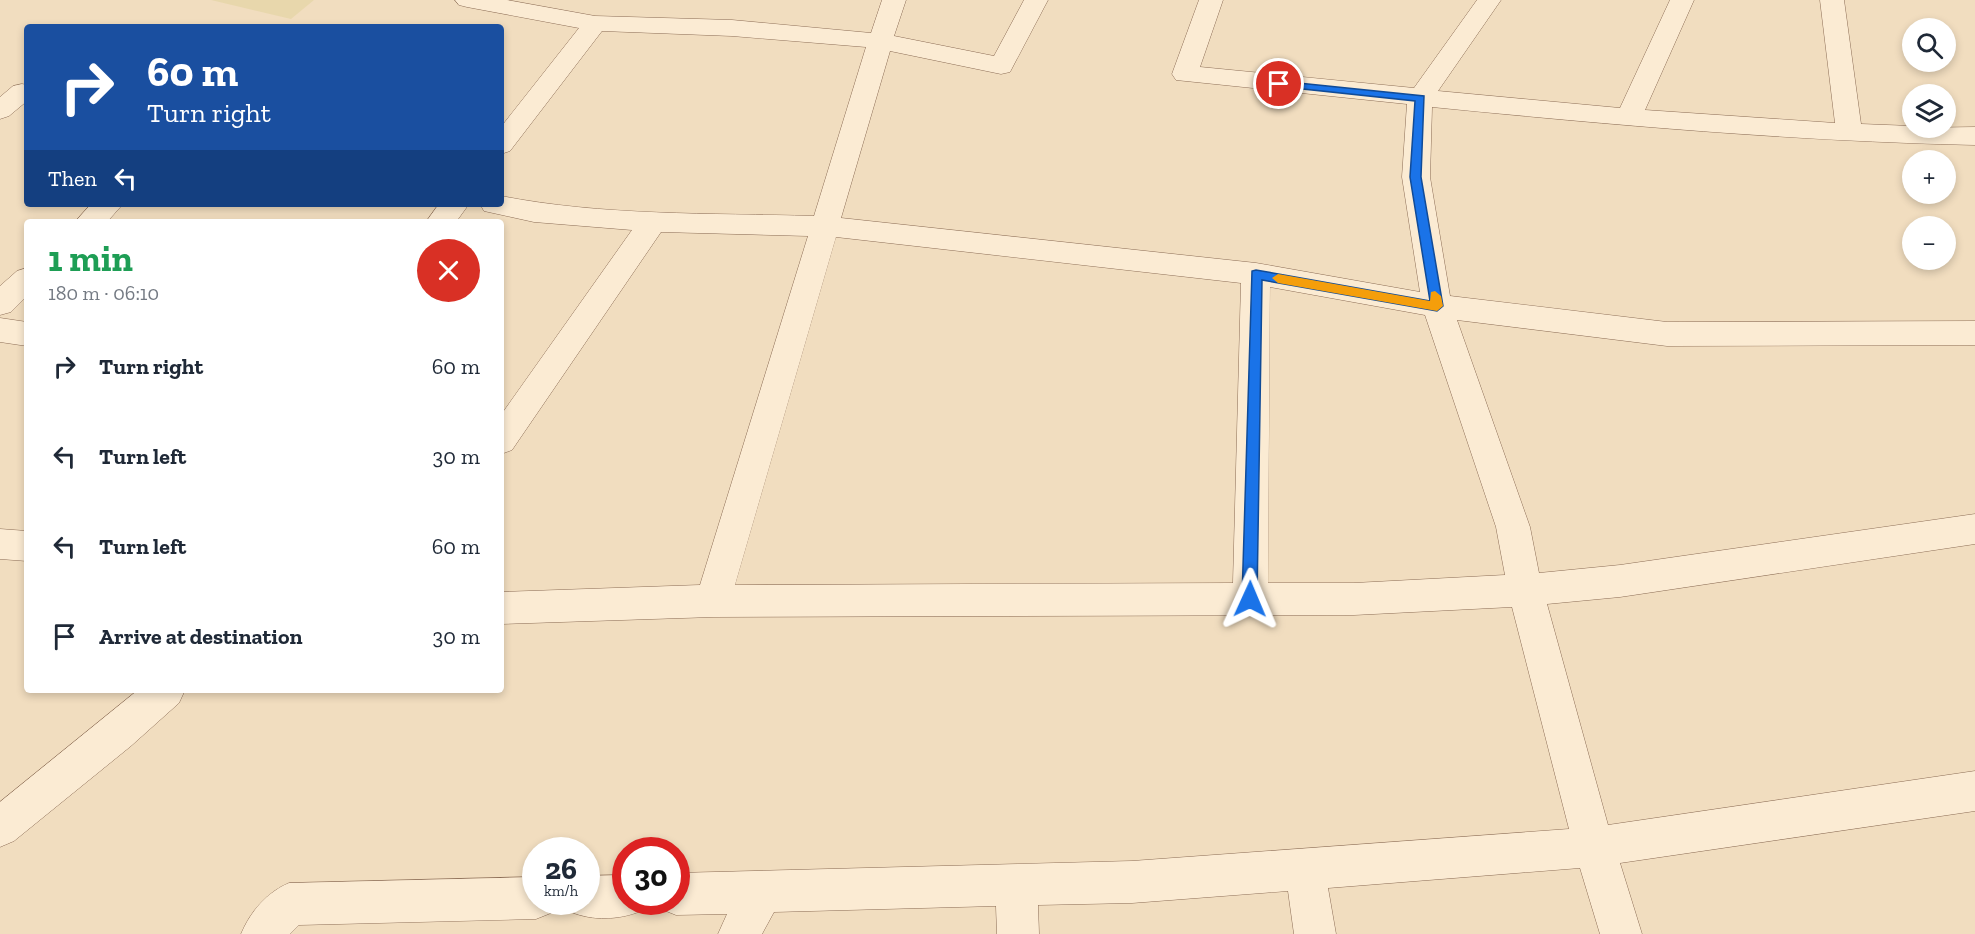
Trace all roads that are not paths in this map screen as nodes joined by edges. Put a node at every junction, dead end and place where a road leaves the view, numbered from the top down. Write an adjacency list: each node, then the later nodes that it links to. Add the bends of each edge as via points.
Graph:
1 (467, 0): 8 (street)
2 (894, 0): 9 (street)
3 (1036, 0): 9 (street, via 1001,66)
4 (1210, 0): 11 (street, via 1185,74)
5 (1486, 0): 11 (street)
6 (1682, 0): 13 (street)
7 (1832, 0): 14 (street)
8 (595, 23): 9 (street, via 736,19); 16 (street)
9 (880, 41): 23 (street)
10 (16, 91): 12 (street)
11 (1420, 98): 13 (street); 27 (street, via 1416,177)
12 (0, 110)
13 (1629, 118): 14 (street)
14 (1849, 133): 15 (street)
15 (1975, 136)
16 (504, 141)
17 (504, 206): 22 (street)
18 (106, 207): 20 (street)
19 (452, 207): 21 (street)
20 (92, 219)
21 (442, 219)
22 (653, 222): 23 (street); 31 (street)
23 (825, 226): 24 (street); 37 (street)
24 (1256, 274): 27 (street); 36 (street)
25 (24, 282): 26 (street)
26 (0, 304)
27 (1437, 306): 29 (street, via 1667,334); 35 (street, via 1513,527)
28 (0, 330): 30 (street)
29 (1975, 333)
30 (24, 334)
31 (504, 436)
32 (1975, 529): 35 (street)
33 (0, 544): 34 (street)
34 (24, 546)
35 (1525, 590): 36 (street, via 1354,599); 42 (street)
36 (1250, 599): 37 (street)
37 (713, 601): 38 (street)
38 (504, 608)
39 (162, 693): 41 (street)
40 (1975, 791): 42 (street)
41 (8, 814)
42 (1594, 848): 43 (street); 52 (street)
43 (1305, 870): 44 (street); 51 (street)
44 (1016, 887): 45 (street); 50 (street)
45 (763, 892): 46 (street); 49 (street)
46 (690, 894)
47 (522, 898): 48 (street, via 289,904)
48 (261, 934)
49 (740, 934)
50 (1018, 934)
51 (1315, 934)
52 (1621, 934)

